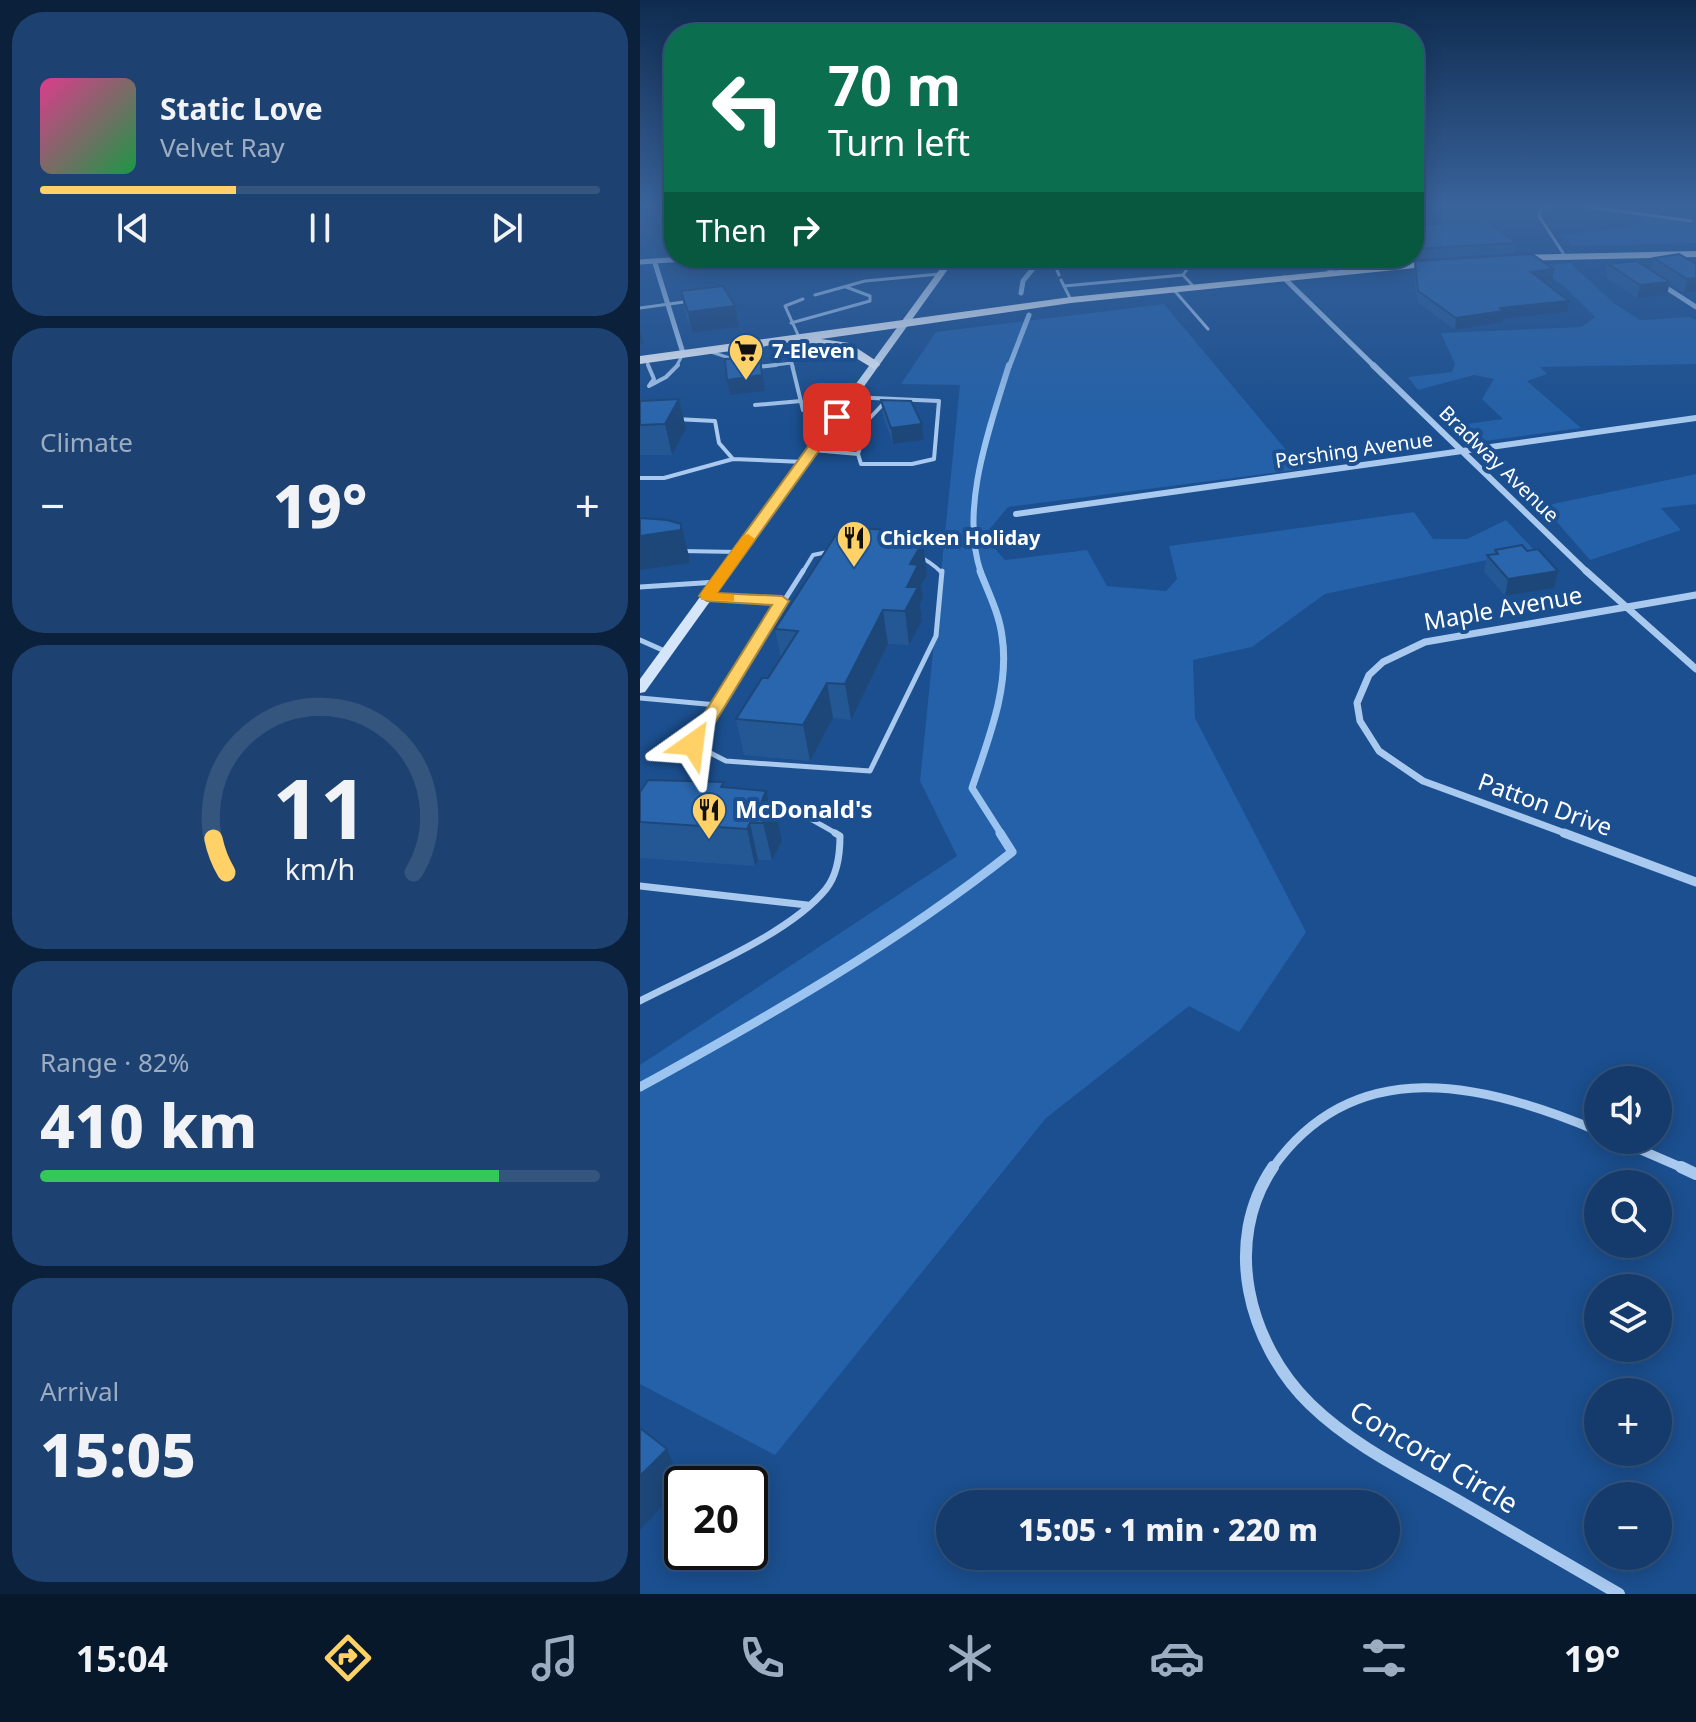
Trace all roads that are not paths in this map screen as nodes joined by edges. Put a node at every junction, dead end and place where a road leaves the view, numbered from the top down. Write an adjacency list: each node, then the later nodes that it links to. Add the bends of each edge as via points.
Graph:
1 (660, 278): 18 (street)
2 (883, 278): 10 (lane)
3 (937, 278): 21 (main road)
4 (1061, 278): 11 (lane)
5 (1146, 278): 11 (lane)
6 (1186, 278): 12 (lane)
7 (1280, 278): 12 (main road)
8 (1284, 278): 43 (street, Bradway Avenue)
9 (1660, 283): 19 (street)
10 (844, 286): 14 (lane); 22 (lane, via 870,296 870,301)
11 (1064, 286): 17 (lane)
12 (1194, 287): 13 (main road)
13 (1173, 289): 17 (main road); 23 (lane)
14 (815, 295)
15 (803, 299): 22 (lane, via 785,306)
16 (699, 300): 18 (lane)
17 (1071, 300): 21 (main road)
18 (668, 304): 20 (lane); 27 (street)
19 (1696, 307)
20 (640, 308)
21 (905, 322): 24 (main road); 30 (main road)
22 (791, 323): 24 (lane)
23 (1208, 329)
24 (794, 338): 25 (main road); 30 (main road, via 845,346)
25 (771, 341): 26 (main road); 29 (lane)
26 (705, 350): 27 (main road); 29 (lane)
27 (683, 353): 28 (main road); 33 (lane, via 679,367)
28 (643, 359): 33 (lane, via 654,379)
29 (740, 362): 32 (lane)
30 (874, 365): 35 (main road)
31 (753, 367): 37 (lane, via 792,363)
32 (740, 369)
33 (649, 386): 34 (lane)
34 (640, 393)
35 (851, 397): 36 (lane); 39 (main road)
36 (887, 399): 44 (lane, via 868,420); 44 (lane, via 939,401 934,459 877,466 861,464)
37 (801, 401): 38 (lane); 39 (lane, via 803,410)
38 (755, 405)
39 (837, 417): 42 (main road)
40 (1696, 418): 43 (street, Pershing Avenue)
41 (667, 419): 45 (lane, via 715,421 719,443)
42 (813, 450): 44 (lane); 46 (main road)
43 (1463, 451): 48 (street, Pershing Avenue); 56 (street, Bradway Avenue)
44 (858, 454)
45 (733, 459): 46 (lane); 47 (lane, via 664,478)
46 (804, 462): 50 (main road)
47 (640, 478)
48 (1016, 514)
49 (680, 551): 50 (lane)
50 (738, 552): 51 (main road)
51 (717, 582): 52 (lane); 54 (main road)
52 (640, 587)
53 (1696, 595): 56 (street, Maple Avenue)
54 (707, 596): 55 (lane); 58 (main road)
55 (782, 601): 62 (lane); 62 (lane, via 813,555 856,545 900,548 942,571 936,636 870,771 726,761 693,744)
56 (1624, 608): 59 (street, Bradway Avenue); 63 (street, Maple Avenue, via 1425,642 1383,662 1369,675 1357,703 1367,735)
57 (640, 640): 58 (lane)
58 (667, 652): 60 (main road)
59 (1696, 669)
60 (640, 689)
61 (640, 698): 62 (lane)
62 (717, 705)
63 (1385, 756): 65 (street, Patton Drive, via 1423,781)
64 (748, 799): 67 (lane, via 786,805 840,836 841,855 827,888)
65 (1696, 882)
66 (640, 886): 67 (lane)
67 (810, 905): 68 (lane)
68 (640, 1001)
69 (1584, 1125): 72 (street, Concord Circle, via 1534,1103 1452,1086 1410,1087 1333,1111 1299,1134 1273,1162 1255,1196 1244,1237 1244,1275 1254,1318 1272,1357 1299,1394 1345,1436)
70 (1650, 1154): 71 (street)
71 (1696, 1174)
72 (1619, 1594)

